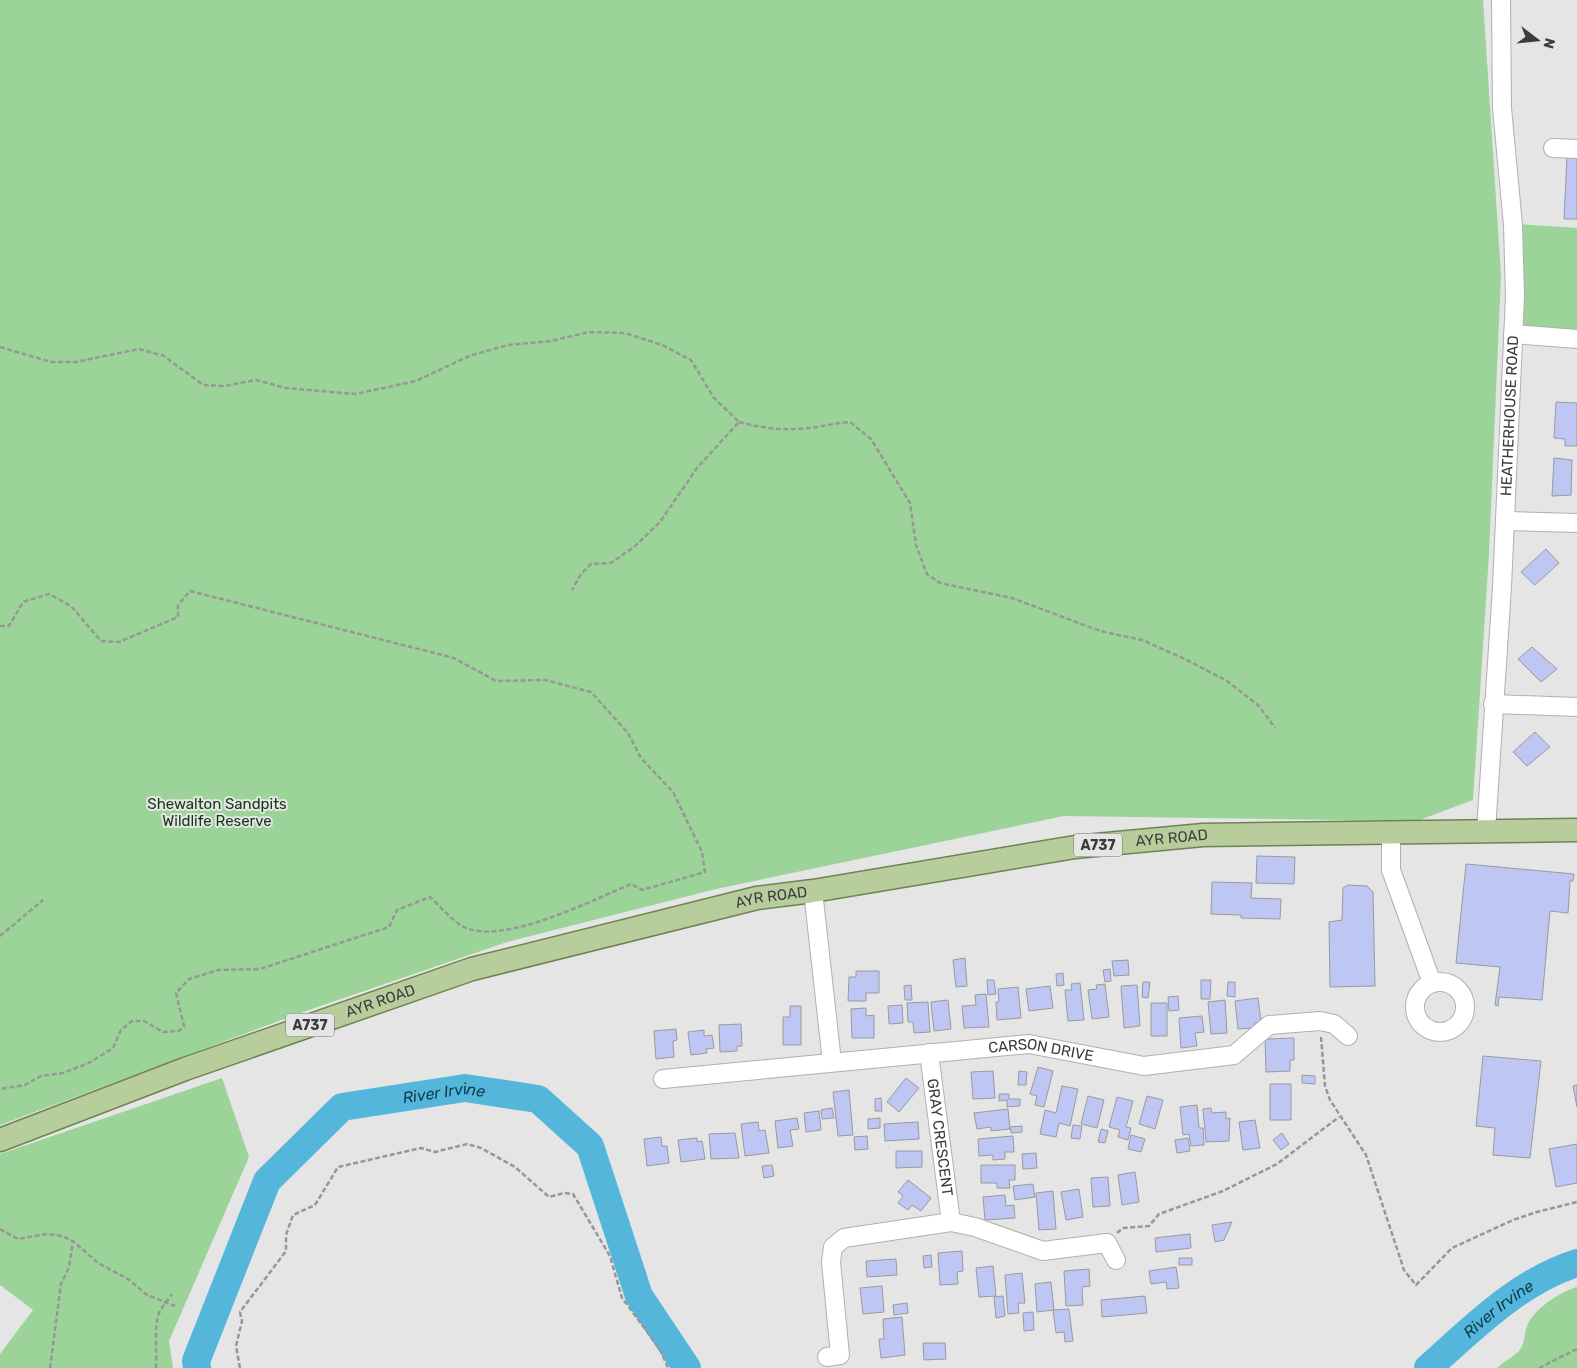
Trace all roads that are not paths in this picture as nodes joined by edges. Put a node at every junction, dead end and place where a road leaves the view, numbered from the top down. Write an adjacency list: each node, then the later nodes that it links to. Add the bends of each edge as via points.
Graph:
1 (1501, 0): 4 (street, HEATHERHOUSE ROAD, via 1502,108 1513,225)
2 (1553, 148): 3 (street)
3 (1577, 149)
4 (1513, 334): 5 (street); 6 (street, HEATHERHOUSE ROAD)
5 (1577, 339)
6 (1505, 521): 7 (street); 8 (street, HEATHERHOUSE ROAD)
7 (1577, 523)
8 (1494, 704): 9 (street); 12 (street, HEATHERHOUSE ROAD)
9 (1577, 707)
10 (1577, 830): 12 (main road, AYR ROAD / A737)
11 (1391, 831): 12 (main road, AYR ROAD / A737); 13 (main road, AYR ROAD / A737, via 1203,835 1075,847); 14 (street, via 1391,870)
12 (1486, 831)
13 (813, 891): 17 (street); 19 (main road, AYR ROAD / A737, via 757,898 472,969 185,1069)
14 (1432, 983)
15 (1348, 1036): 16 (street, CARSON DRIVE, via 1334,1024 1320,1021 1269,1024 1234,1055 1144,1066 1029,1044)
16 (930, 1053): 17 (street, CARSON DRIVE); 20 (street, GRAY CRESCENT)
17 (832, 1062): 18 (street, CARSON DRIVE)
18 (663, 1079)
19 (0, 1140)
20 (951, 1222): 21 (street, via 976,1227 1043,1252 1107,1243); 22 (street, via 844,1238 832,1247 840,1355)
21 (1116, 1260)
22 (827, 1357)

